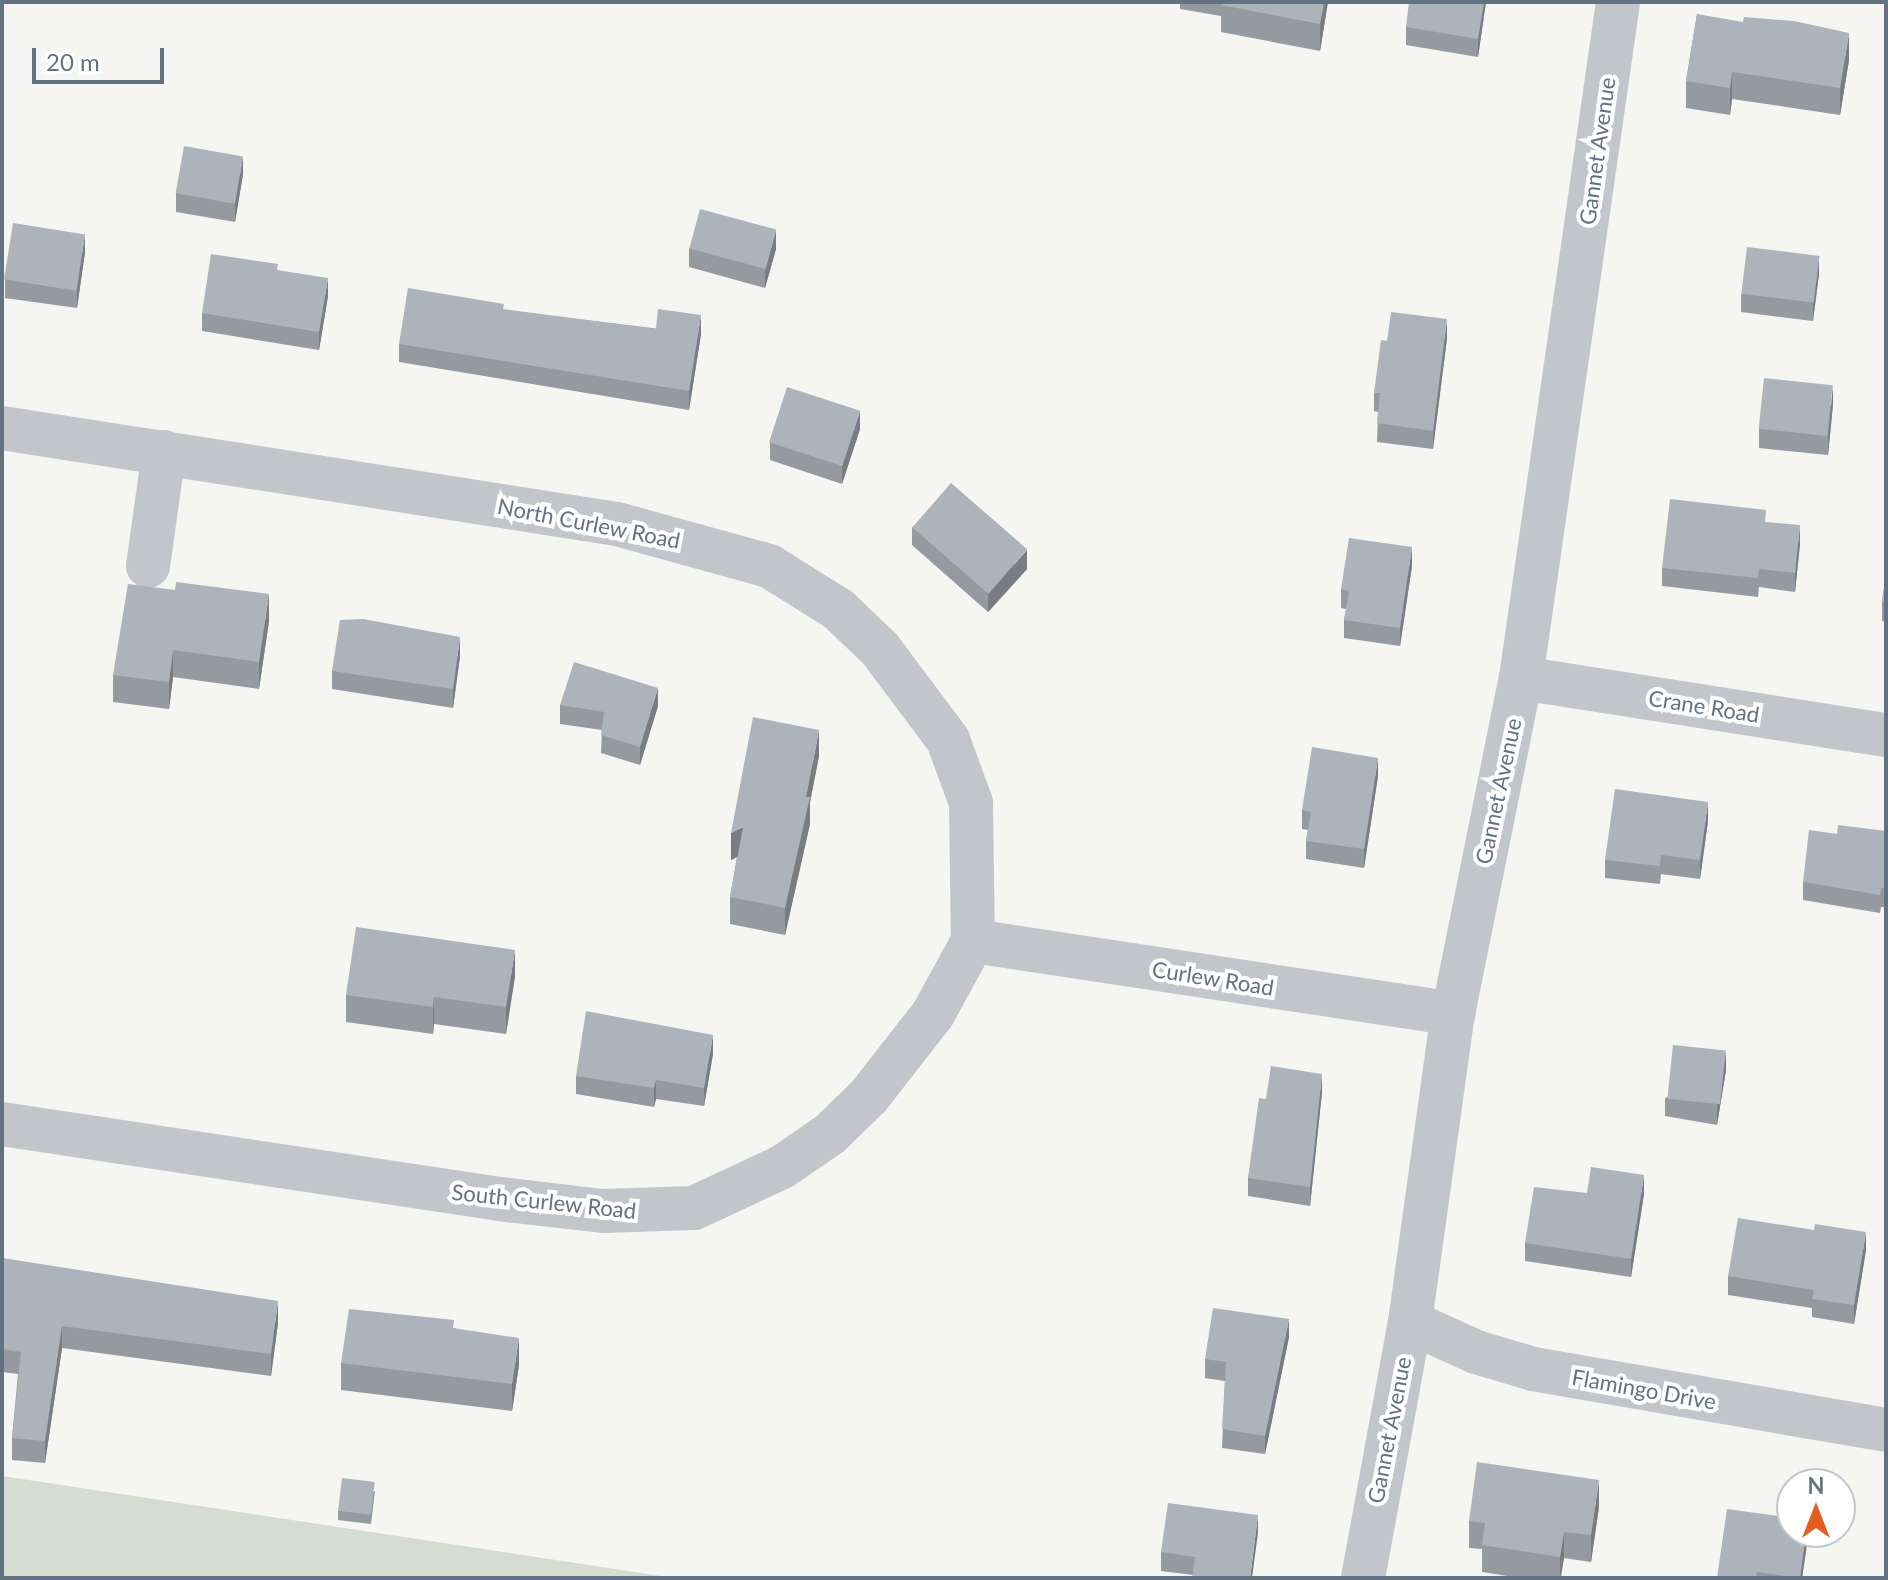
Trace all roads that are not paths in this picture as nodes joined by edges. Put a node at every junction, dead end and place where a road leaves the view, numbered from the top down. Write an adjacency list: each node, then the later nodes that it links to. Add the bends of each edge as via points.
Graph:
1 (1618, 2): 5 (street, Gannet Avenue)
2 (2, 428): 3 (street, North Curlew Road)
3 (164, 452): 4 (street); 7 (street, North Curlew Road, via 617,524 769,566 838,609 880,649 948,740 971,803)
4 (148, 566)
5 (1521, 678): 6 (street, Crane Road); 8 (street, Gannet Avenue)
6 (1886, 735)
7 (973, 941): 8 (street, Curlew Road); 9 (street, South Curlew Road, via 933,1014 869,1096 830,1134 782,1167 694,1208 603,1211 500,1199)
8 (1453, 1014): 10 (street, Gannet Avenue)
9 (2, 1124)
10 (1410, 1322): 11 (street, Flamingo Drive, via 1476,1352 1533,1369); 12 (street, Gannet Avenue)
11 (1886, 1430)
12 (1363, 1578)

